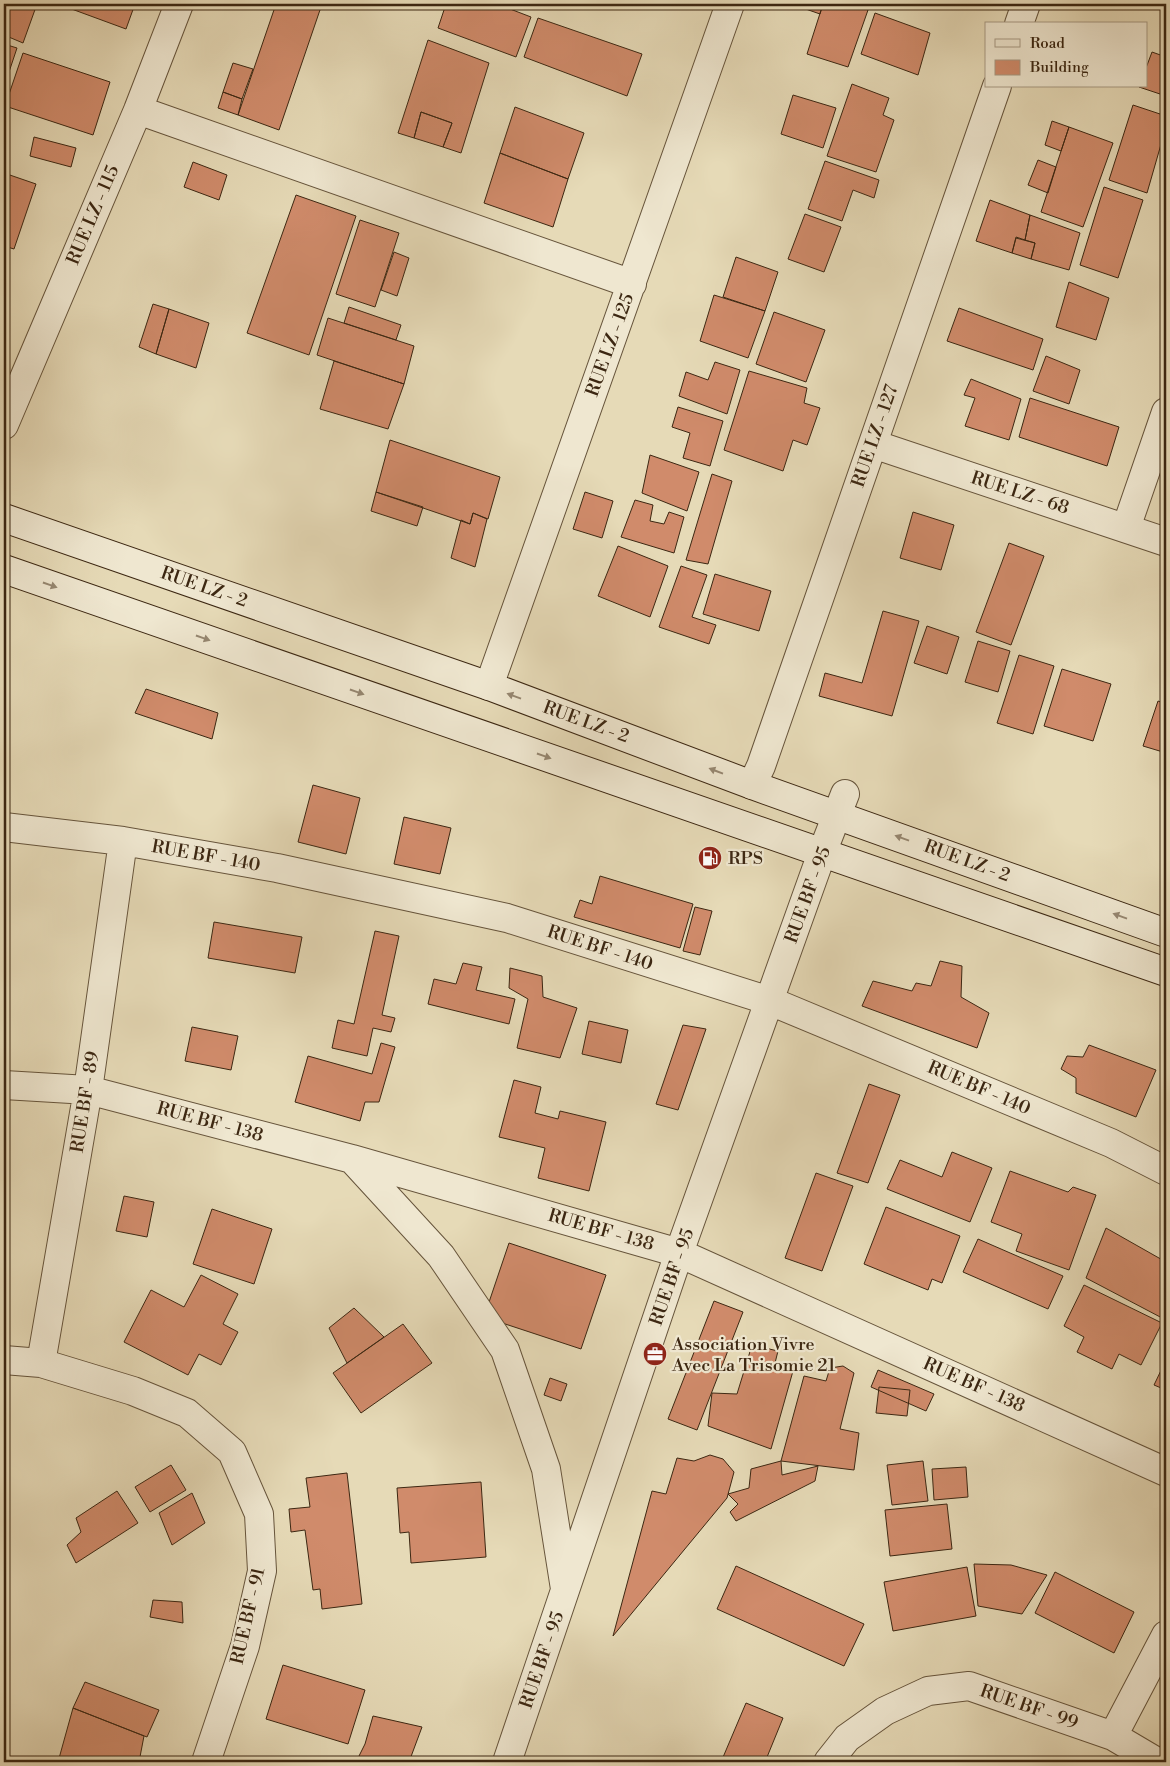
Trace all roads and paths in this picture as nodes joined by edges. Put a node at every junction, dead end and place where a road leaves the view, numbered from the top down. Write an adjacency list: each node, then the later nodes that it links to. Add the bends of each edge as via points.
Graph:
1 (178, 4): 6 (street, RUE LZ - 115)
2 (730, 4): 7 (street, RUE LZ - 125)
3 (1026, 4): 4 (street)
4 (1020, 22)
5 (996, 88): 10 (street, RUE LZ - 127)
6 (138, 110): 7 (street); 9 (street, RUE LZ - 115)
7 (632, 284): 15 (street, RUE LZ - 125)
8 (1166, 412): 12 (street)
9 (4, 425)
10 (873, 444): 12 (street, RUE LZ - 68); 16 (street, RUE LZ - 127)
11 (4, 518): 15 (street, RUE LZ - 2)
12 (1126, 528): 13 (street, RUE LZ - 68)
13 (1166, 542)
14 (4, 569): 20 (street, one-way to 20)
15 (489, 686): 16 (street, RUE LZ - 2, one-way to 15)
16 (752, 785): 17 (street, RUE LZ - 2)
17 (841, 804): 20 (street, RUE BF - 95); 21 (street, RUE LZ - 2, one-way to 17)
18 (4, 827): 19 (street, RUE BF - 140)
19 (123, 841): 23 (street, RUE BF - 140, via 277,868 506,918); 25 (street, RUE BF - 89)
20 (822, 853): 22 (street); 23 (street, RUE BF - 95)
21 (1166, 933)
22 (1166, 972)
23 (770, 1001): 27 (street, RUE BF - 140, via 1111,1143); 28 (street, RUE BF - 95)
24 (4, 1085): 25 (street, RUE BF - 138)
25 (88, 1090): 26 (street, RUE BF - 138); 30 (street, RUE BF - 89)
26 (352, 1159): 28 (street, RUE BF - 138); 32 (street, via 441,1256 505,1350 546,1469)
27 (1166, 1171)
28 (679, 1253): 31 (street, RUE BF - 138); 32 (street, RUE BF - 95)
29 (4, 1360): 30 (street, RUE BF - 91)
30 (41, 1363): 35 (street, RUE BF - 91, via 133,1391 187,1413 232,1452 259,1514 262,1572 245,1646)
31 (1166, 1472)
32 (565, 1593): 36 (street, RUE BF - 95)
33 (1166, 1635): 34 (street)
34 (1113, 1736): 37 (street, RUE BF - 99, via 969,1686 928,1691 885,1711 847,1738); 38 (street, RUE BF - 99)
35 (206, 1762)
36 (507, 1762)
37 (828, 1762)
38 (1157, 1762)

